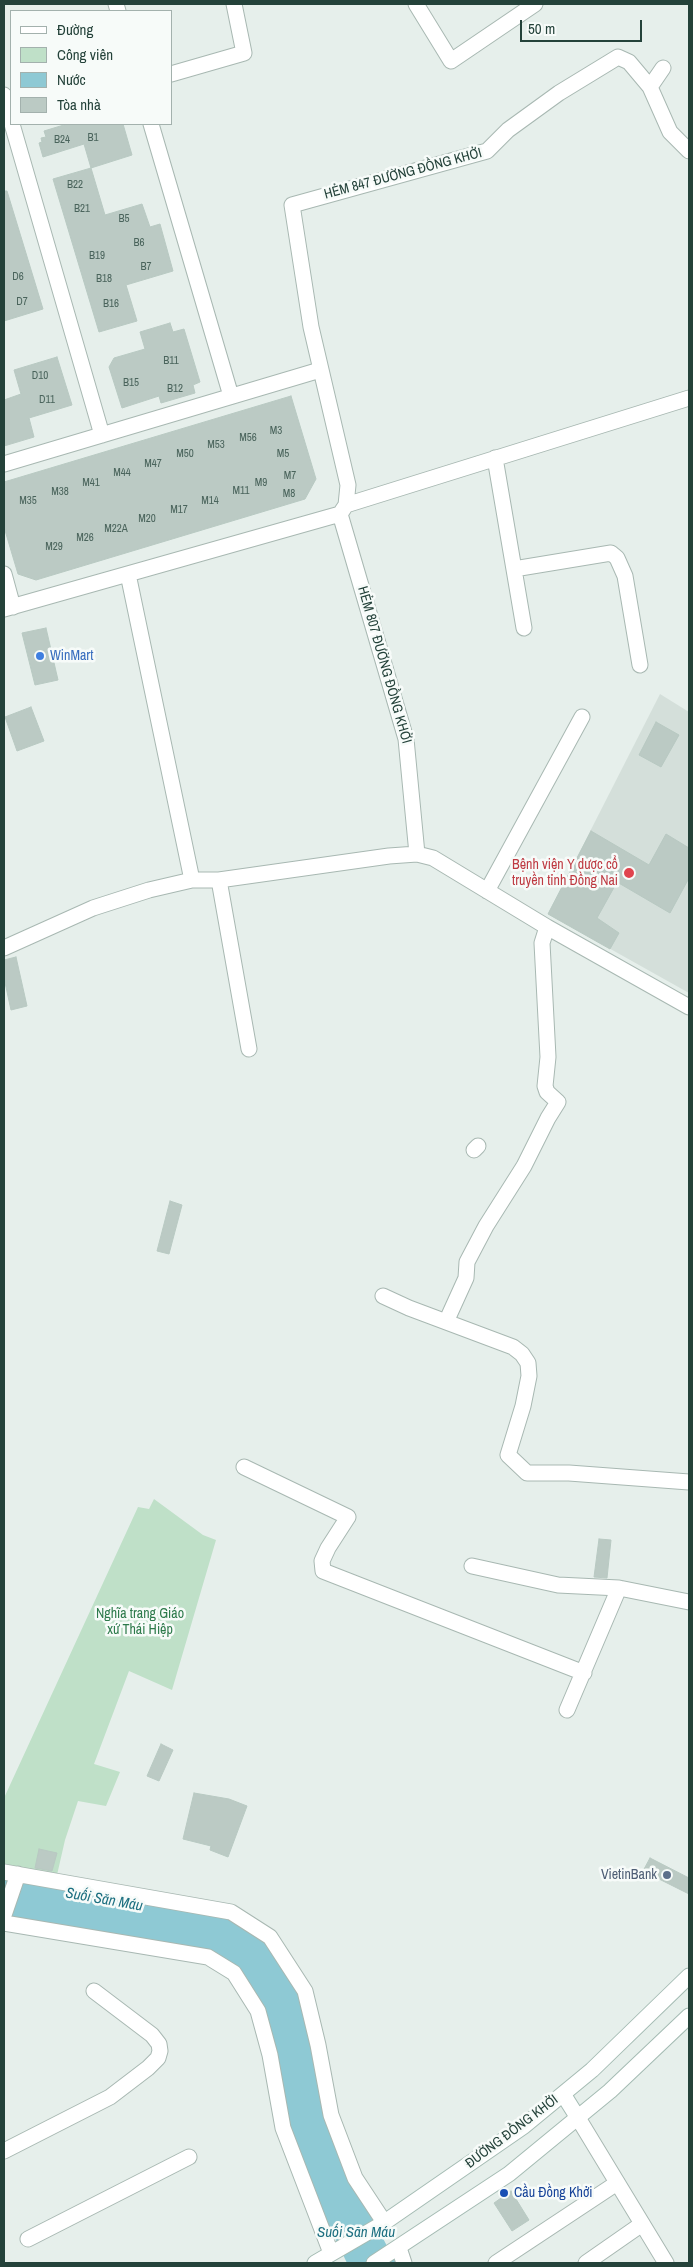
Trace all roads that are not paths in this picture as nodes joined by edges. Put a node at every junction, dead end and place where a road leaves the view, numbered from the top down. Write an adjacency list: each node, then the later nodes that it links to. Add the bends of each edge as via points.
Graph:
1 (234, 4): 5 (street, via 244,52)
2 (416, 4): 3 (street, via 451,61)
3 (535, 4)
4 (663, 68): 6 (street)
5 (172, 74)
6 (650, 87): 11 (street, HẺM 847 ĐƯỜNG ĐỒNG KHỞI, via 670,132); 12 (street, HẺM 847 ĐƯỜNG ĐỒNG KHỞI, via 628,62 618,57 567,88 516,125 487,152)
7 (4, 95): 8 (street)
8 (10, 115)
9 (13, 125): 16 (street)
10 (151, 125): 14 (street)
11 (689, 151)
12 (292, 205): 13 (street, HẺM 807 ĐƯỜNG ĐỒNG KHỞI)
13 (320, 370): 14 (street); 19 (street, HẺM 807 ĐƯỜNG ĐỒNG KHỞI, via 347,477 348,493)
14 (231, 396): 16 (street)
15 (689, 398): 17 (street)
16 (102, 435): 18 (street)
17 (495, 458): 19 (street); 20 (street)
18 (4, 464)
19 (343, 510): 22 (street); 27 (street, HẺM 807 ĐƯỜNG ĐỒNG KHỞI, via 406,739)
20 (514, 569): 24 (street); 25 (street, via 611,553 618,558 625,576)
21 (4, 574): 23 (street)
22 (128, 574): 23 (street); 28 (street)
23 (9, 608)
24 (524, 628)
25 (640, 665)
26 (582, 717): 30 (street)
27 (417, 854): 29 (street); 30 (street, via 433,858)
28 (192, 880): 29 (street); 32 (street, via 93,908)
29 (219, 880): 34 (street)
30 (487, 890): 31 (street)
31 (547, 927): 33 (street); 36 (street, via 542,943 548,1052 545,1086 558,1102 524,1166 486,1226 468,1262 466,1278)
32 (4, 948)
33 (689, 1007)
34 (249, 1049)
35 (383, 1296): 36 (street)
36 (446, 1322): 38 (street, via 513,1347 528,1363 529,1376 508,1455 527,1473)
37 (244, 1467): 42 (street, via 348,1517 328,1548 322,1561 323,1571)
38 (689, 1482)
39 (472, 1566): 40 (street, via 558,1585)
40 (619, 1588): 41 (street); 42 (street)
41 (689, 1600)
42 (584, 1673): 43 (street)
43 (567, 1710)
44 (11, 1873): 45 (street); 55 (street, via 231,1912 270,1937 305,1990 331,2115 355,2178)
45 (4, 1915)
46 (4, 1924): 59 (street, via 208,1957 234,1974 258,2011 270,2055 283,2128)
47 (689, 1976): 50 (street, ĐƯỜNG ĐỒNG KHỞI)
48 (94, 1991): 52 (street, via 152,2035 159,2044 158,2058 110,2097)
49 (689, 2016): 51 (street, ĐƯỜNG ĐỒNG KHỞI)
50 (563, 2094): 51 (street); 55 (street, ĐƯỜNG ĐỒNG KHỞI, via 509,2138)
51 (578, 2118): 54 (street); 58 (street, ĐƯỜNG ĐỒNG KHỞI, via 509,2174)
52 (4, 2151)
53 (189, 2157): 57 (street)
54 (617, 2183): 56 (street); 63 (street)
55 (383, 2223): 59 (street, ĐƯỜNG ĐỒNG KHỞI)
56 (642, 2224): 64 (street); 65 (street)
57 (28, 2239)
58 (398, 2248): 61 (street, ĐƯỜNG ĐỒNG KHỞI); 62 (street)
59 (333, 2253): 60 (street, ĐƯỜNG ĐỒNG KHỞI)
60 (315, 2263)
61 (374, 2263)
62 (404, 2263)
63 (496, 2263)
64 (586, 2263)
65 (666, 2263)

